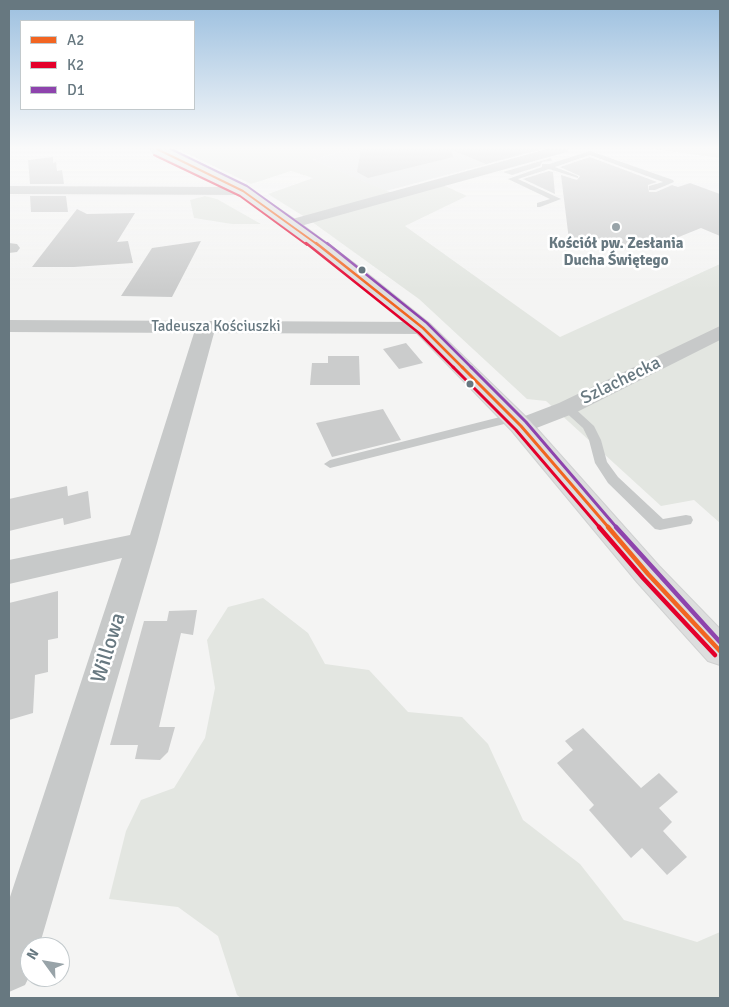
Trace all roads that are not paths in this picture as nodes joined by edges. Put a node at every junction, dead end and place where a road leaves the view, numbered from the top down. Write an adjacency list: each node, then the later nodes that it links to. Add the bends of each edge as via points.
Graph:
1 (249, 196): 5 (main road)
2 (392, 196): 5 (street)
3 (550, 196): 4 (lane, via 557,199)
4 (540, 205)
5 (290, 224): 8 (main road)
6 (9, 326): 7 (street, Tadeusza Kościuszki)
7 (206, 327): 8 (street, Tadeusza Kościuszki); 14 (street, Willowa)
8 (423, 328): 11 (main road)
9 (720, 332): 10 (street, Szlachecka)
10 (567, 408): 11 (street, Szlachecka); 13 (lane, via 588,426 601,463 613,480 660,525)
11 (516, 422): 12 (lane); 16 (main road, via 648,574)
12 (330, 464)
13 (686, 520)
14 (142, 543): 15 (street); 17 (street, Willowa)
15 (9, 572)
16 (720, 651)
17 (9, 969)

